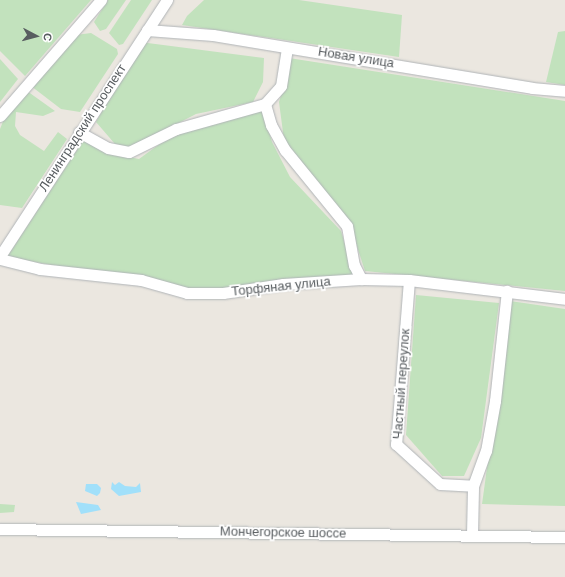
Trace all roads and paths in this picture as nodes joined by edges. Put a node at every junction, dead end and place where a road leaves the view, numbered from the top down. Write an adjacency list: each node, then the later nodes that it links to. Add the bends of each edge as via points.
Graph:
1 (101, 0): 7 (street)
2 (167, 0): 3 (street, Ленинградский проспект)
3 (147, 30): 4 (street, Новая улица, via 213,35); 8 (street, Ленинградский проспект)
4 (287, 48): 5 (street, Новая улица); 6 (street, via 281,86)
5 (565, 91)
6 (265, 104): 8 (street, via 176,129 129,152 108,148); 10 (street, via 271,125 285,150 347,226 354,265)
7 (0, 116)
8 (79, 132): 9 (street, Ленинградский проспект)
9 (0, 257): 10 (street, Торфяная улица, via 40,269 141,280 187,293 223,293 283,284)
10 (361, 279): 11 (street, Торфяная улица)
11 (409, 280): 12 (street, Торфяная улица); 14 (street, Частный переулок, via 396,444 440,484)
12 (507, 291): 13 (street, Торфяная улица); 14 (street, via 495,401 486,452)
13 (565, 298)
14 (473, 486): 16 (street)
15 (0, 529): 16 (street, Мончегорское шоссе)
16 (472, 535): 17 (street, Мончегорское шоссе)
17 (565, 537)

